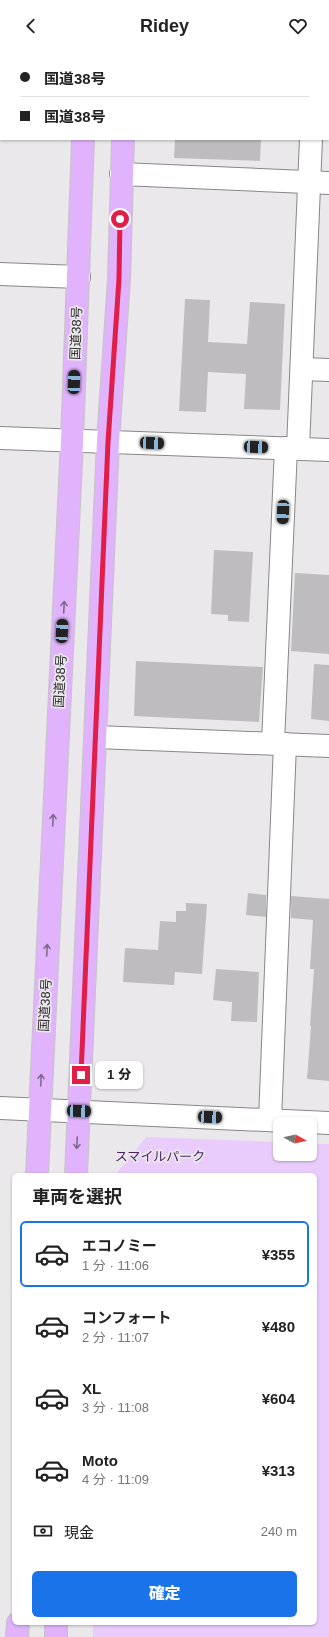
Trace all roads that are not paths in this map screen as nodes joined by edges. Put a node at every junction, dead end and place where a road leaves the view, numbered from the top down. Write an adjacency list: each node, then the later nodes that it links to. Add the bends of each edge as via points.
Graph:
1 (83, 140): 7 (highway, 国道38号)
2 (123, 140): 4 (highway)
3 (311, 140): 5 (street)
4 (121, 174): 5 (street); 12 (highway, via 119,279)
5 (319, 182): 8 (street)
6 (0, 274): 7 (street)
7 (79, 277): 11 (highway, 国道38号)
8 (302, 369): 9 (street); 13 (street)
9 (329, 370)
10 (0, 438): 11 (street)
11 (72, 441): 12 (street); 19 (highway, 国道38号, one-way to 11)
12 (108, 442): 13 (street); 15 (highway)
13 (292, 448): 14 (street); 16 (street)
14 (329, 450)
15 (96, 737): 16 (street); 20 (highway)
16 (279, 743): 17 (street); 21 (street)
17 (329, 746)
18 (0, 1108): 19 (street)
19 (40, 1109): 20 (street); 23 (highway, 国道38号)
20 (79, 1111): 21 (street); 24 (highway, one-way to 24)
21 (270, 1120): 22 (street)
22 (329, 1123)
23 (37, 1173)
24 (76, 1173)
25 (18, 1625): 27 (highway)
26 (56, 1625): 28 (highway)
27 (17, 1637)
28 (56, 1637)

